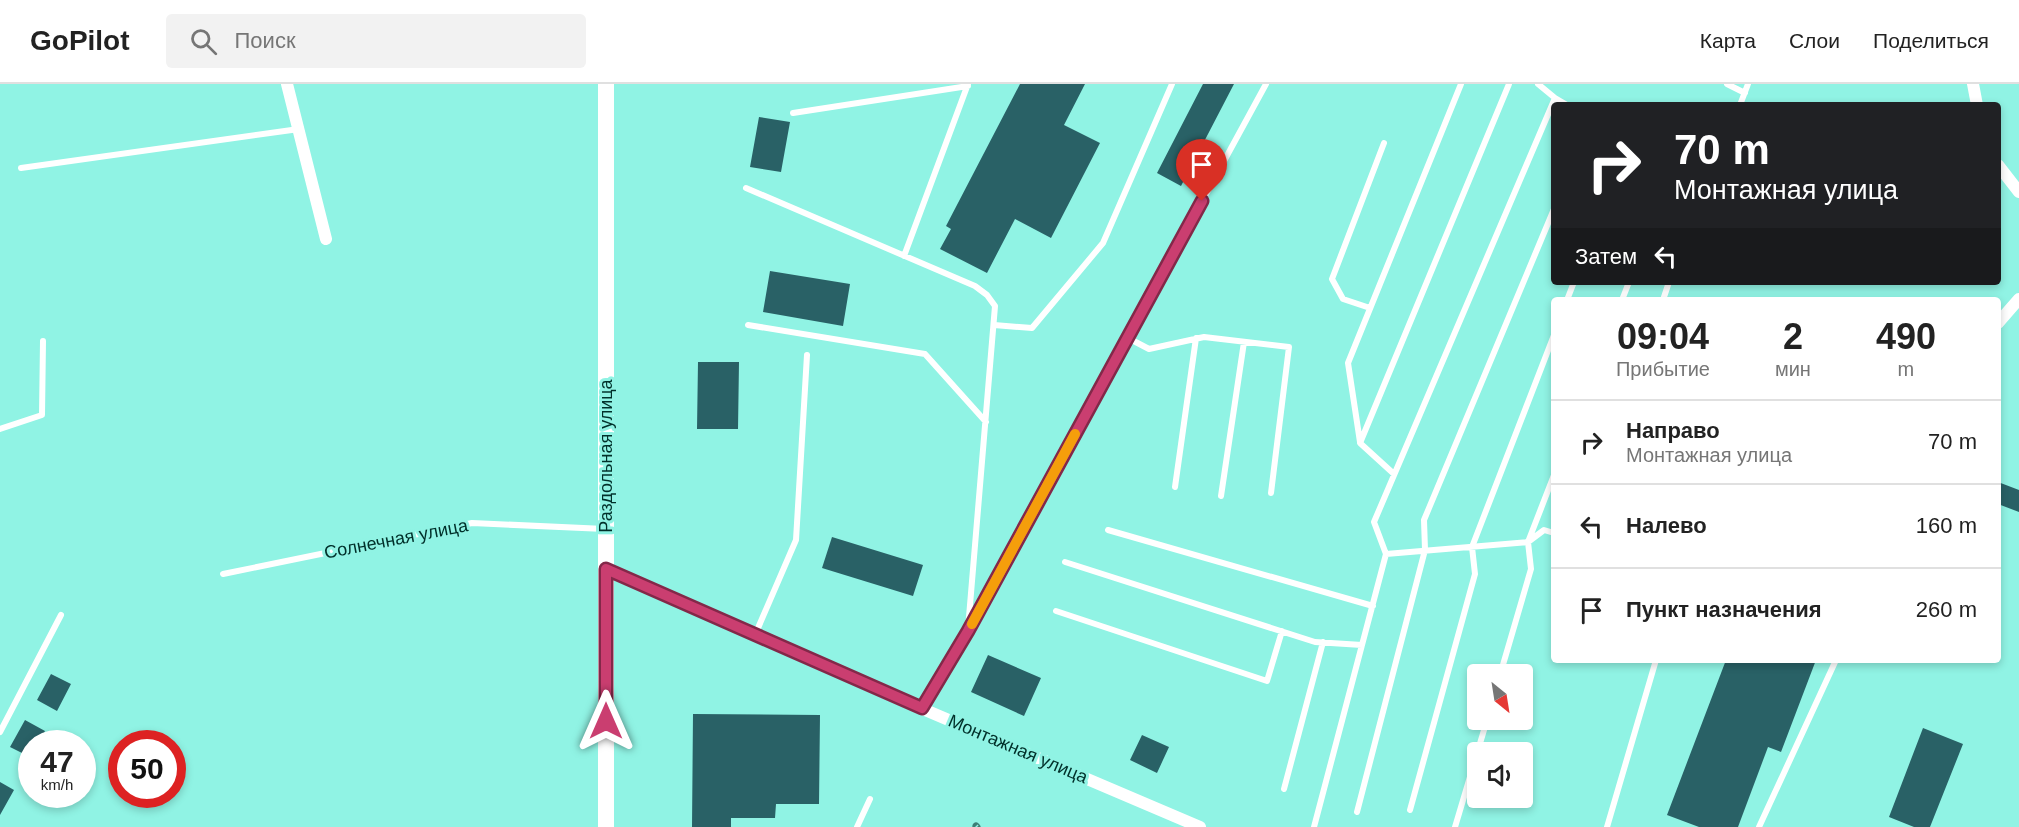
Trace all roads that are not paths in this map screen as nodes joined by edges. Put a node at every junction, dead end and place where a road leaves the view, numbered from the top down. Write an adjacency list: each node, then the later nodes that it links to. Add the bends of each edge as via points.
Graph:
1 (288, 84): 20 (street)
2 (606, 84): 48 (main road, Раздольная улица)
3 (1172, 84): 32 (lane, via 1103,243 1032,328)
4 (1266, 84): 34 (lane)
5 (1461, 84): 30 (lane)
6 (1509, 84): 42 (lane)
7 (1538, 84): 13 (lane)
8 (1727, 84): 12 (lane)
9 (1748, 84): 12 (lane)
10 (1973, 84): 17 (street)
11 (968, 85): 19 (lane); 28 (lane)
12 (1744, 93): 16 (lane)
13 (1555, 98): 14 (lane); 15 (lane)
14 (1553, 102)
15 (1562, 102)
16 (1741, 102)
17 (1976, 102)
18 (1551, 107): 43 (lane)
19 (793, 113)
20 (299, 129): 22 (lane); 27 (street)
21 (1384, 143): 30 (lane, via 1332,279 1343,299)
22 (21, 168)
23 (2001, 169): 25 (street)
24 (746, 188): 28 (lane)
25 (2019, 192)
26 (1551, 216): 53 (lane, via 1424,520)
27 (326, 238)
28 (904, 256): 32 (lane, via 975,286 987,295 995,306)
29 (2019, 299): 31 (street)
30 (1370, 308): 42 (lane, via 1347,363)
31 (2001, 320)
32 (994, 325): 40 (lane)
33 (748, 326): 40 (lane, via 925,354)
34 (1128, 338): 35 (lane, via 1149,349); 61 (lane)
35 (1196, 339): 37 (lane); 45 (lane)
36 (43, 341): 41 (lane, via 42,415)
37 (1244, 342): 46 (lane, via 1289,347); 47 (lane)
38 (1551, 342): 52 (lane)
39 (807, 355): 63 (lane, via 795,540)
40 (986, 422): 61 (lane)
41 (0, 429)
42 (1360, 442): 43 (lane)
43 (1394, 474): 54 (lane, via 1374,522)
44 (1551, 483): 51 (lane)
45 (1175, 487)
46 (1271, 493)
47 (1221, 496)
48 (606, 529): 56 (main road, Раздольная улица); 57 (lane, Солнечная улица, via 472,523)
49 (1108, 530): 58 (lane)
50 (1551, 532): 51 (lane, via 1544,530)
51 (1528, 543): 52 (lane); 68 (lane, via 1532,569)
52 (1472, 547): 53 (lane); 74 (lane, via 1475,574)
53 (1425, 550): 54 (lane); 75 (lane)
54 (1386, 554): 58 (lane)
55 (1065, 561): 62 (lane)
56 (606, 569): 63 (street, Монтажная улица); 76 (main road, Раздольная улица)
57 (223, 574)
58 (1372, 606): 65 (lane)
59 (1056, 611): 62 (lane, via 1267,681)
60 (61, 615): 71 (lane)
61 (968, 631): 69 (lane)
62 (1282, 631): 64 (lane)
63 (755, 635): 69 (street, Монтажная улица)
64 (1323, 642): 65 (lane); 72 (lane)
65 (1362, 645): 79 (lane)
66 (1655, 663): 81 (lane)
67 (1835, 663): 82 (lane)
68 (1503, 664)
69 (922, 708): 78 (street, Монтажная улица)
70 (1484, 730): 80 (lane)
71 (0, 732)
72 (1284, 789)
73 (870, 799): 77 (lane)
74 (1410, 810)
75 (1357, 812)
76 (606, 827)
77 (857, 827)
78 (1200, 827)
79 (1314, 827)
80 (1455, 827)
81 (1607, 827)
82 (1759, 827)

